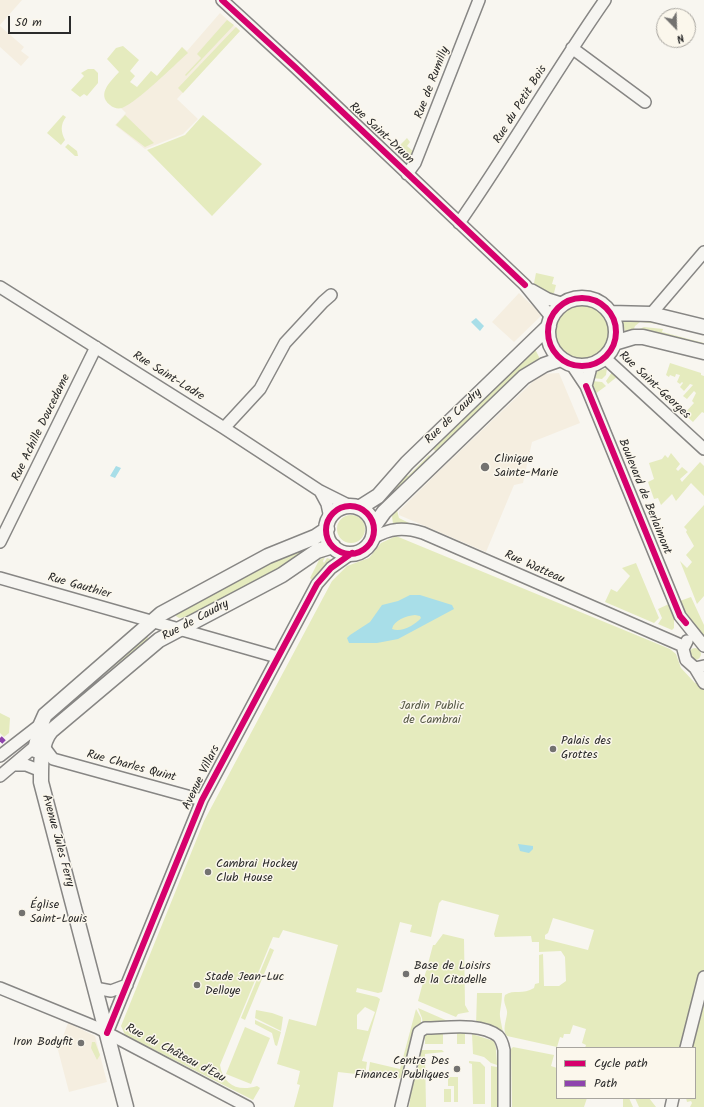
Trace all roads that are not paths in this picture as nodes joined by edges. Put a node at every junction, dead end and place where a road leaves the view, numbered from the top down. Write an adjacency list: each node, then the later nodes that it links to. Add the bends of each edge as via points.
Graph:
1 (222, 0): 6 (street, Rue Saint-Druon)
2 (479, 0): 6 (street, Rue de Rumilly, via 415,163)
3 (605, 0): 4 (street, Rue du Petit Bois)
4 (572, 48): 5 (street); 7 (street, Rue du Petit Bois, via 498,167)
5 (645, 102)
6 (407, 174): 7 (street, Rue Saint-Druon)
7 (459, 223): 9 (street, Rue Saint-Druon)
8 (704, 252): 14 (street)
9 (525, 285): 12 (street, Rue Saint-Druon, via 548,299); 15 (street, Rue Saint-Druon)
10 (0, 288): 18 (street, Rue Saint-Ladre)
11 (331, 295): 24 (street, via 285,343 260,389)
12 (564, 304): 13 (main road, via 578,299 588,299 598,303); 15 (main road, via 556,311)
13 (610, 314): 14 (main road); 17 (main road, via 616,328)
14 (651, 314): 16 (main road)
15 (550, 322): 21 (main road, via 551,346); 27 (main road, Rue de Caudry, via 406,463 378,496)
16 (704, 327)
17 (614, 343): 19 (main road, via 643,337); 20 (main road)
18 (96, 347): 24 (street, Rue Saint-Ladre); 30 (street, Rue Achille Doucedame)
19 (704, 352)
20 (605, 358): 22 (main road); 25 (street, Rue Saint-Georges)
21 (567, 362): 22 (main road); 23 (street, Boulevard de Berlaimont); 29 (main road, Rue de Caudry, via 544,365 524,377 384,512)
22 (590, 365): 23 (street)
23 (586, 386): 34 (street, Boulevard de Berlaimont)
24 (224, 428): 26 (street, Rue Saint-Ladre)
25 (704, 449)
26 (320, 491): 27 (street, Rue Saint-Ladre); 28 (street, via 327,504)
27 (355, 507): 28 (main road, via 338,509); 29 (main road, via 369,515)
28 (328, 523): 31 (main road, via 328,538); 35 (main road, Rue de Caudry, via 315,537 263,559)
29 (373, 532): 32 (main road, via 364,549); 38 (street, Rue Watteau, via 407,529 423,533)
30 (0, 542)
31 (333, 546): 32 (main road, via 342,552); 36 (main road, Rue de Caudry, via 316,551 282,575)
32 (352, 553): 39 (street, Avenue Villars, via 322,578)
33 (0, 578): 35 (street, Rue Gauthier)
34 (680, 616): 37 (street, Boulevard de Berlaimont); 38 (street, Boulevard de Berlaimont)
35 (152, 621): 36 (street, Rue Gauthier); 42 (main road, Rue de Caudry, via 49,710)
36 (179, 629): 39 (street, Rue Gauthier); 43 (main road, Rue de Caudry, via 159,640 50,732)
37 (702, 643): 38 (street)
38 (684, 644): 40 (street, Boulevard de Berlaimont, via 686,660 691,667)
39 (277, 657): 49 (street, Avenue Villars)
40 (700, 667): 41 (street, Boulevard de Berlaimont)
41 (704, 683)
42 (40, 724): 43 (main road, Rue de Caudry); 44 (street, Rue de Caudry)
43 (42, 744): 45 (street); 46 (street, Rue de Caudry); 47 (main road, Avenue Jules Ferry)
44 (0, 756)
45 (54, 759): 47 (street); 49 (street, Rue Charles Quint)
46 (13, 765): 47 (street); 48 (street, Rue de Caudry)
47 (38, 767): 53 (main road, Avenue Jules Ferry)
48 (0, 776)
49 (202, 800): 51 (street, Avenue Villars)
50 (704, 977): 55 (street)
51 (127, 984): 53 (street, via 111,991); 54 (street, Avenue Villars)
52 (0, 988): 54 (street, Rue du Château d'Eau)
53 (95, 988): 54 (main road, Avenue Jules Ferry)
54 (107, 1033): 56 (main road, Avenue Jules Ferry); 57 (street, Rue du Château d'Eau)
55 (686, 1047)
56 (126, 1107)
57 (248, 1107)
58 (401, 1107): 59 (street, via 419,1032 422,1029 474,1028 500,1039 504,1050)
59 (504, 1107)

